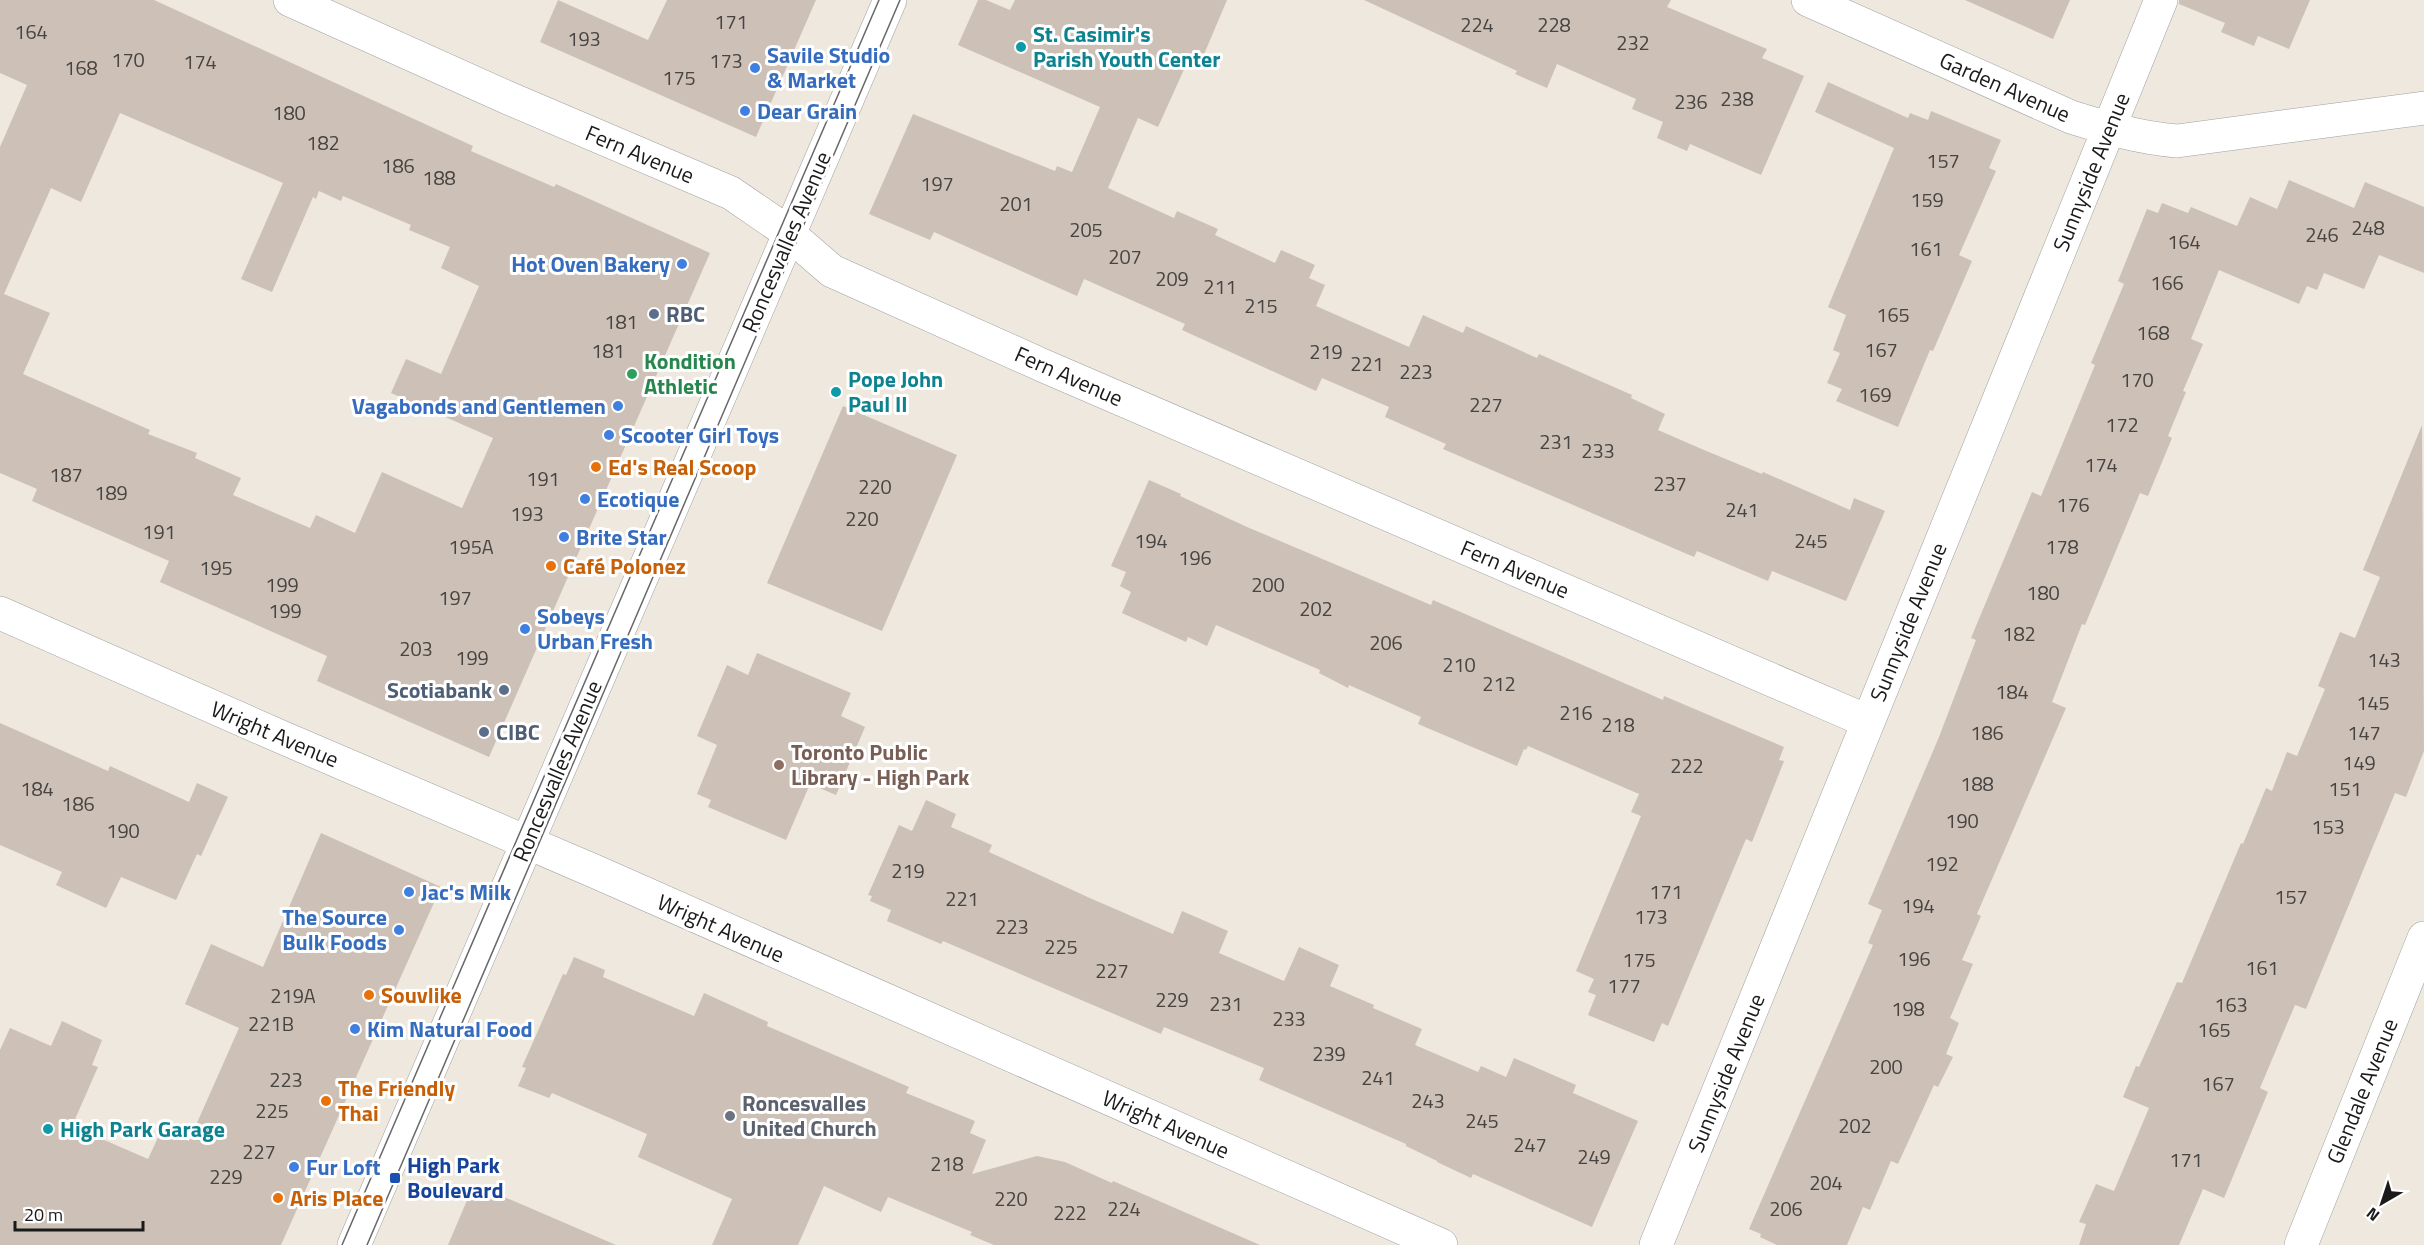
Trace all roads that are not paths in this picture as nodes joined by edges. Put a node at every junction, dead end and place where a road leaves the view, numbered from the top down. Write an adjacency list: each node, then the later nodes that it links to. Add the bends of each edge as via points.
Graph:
1 (290, 0): 7 (street, Fern Avenue, via 731,193)
2 (890, 0): 7 (street, Roncesvalles Avenue)
3 (1808, 0): 6 (street, Garden Avenue, via 2071,117)
4 (2161, 0): 6 (street, Sunnyside Avenue)
5 (2424, 108): 6 (street, Garden Avenue, via 2177,141)
6 (2108, 129): 9 (street, Sunnyside Avenue)
7 (789, 234): 9 (street, Fern Avenue, via 832,271); 10 (street, Roncesvalles Avenue)
8 (0, 613): 10 (street, Wright Avenue)
9 (1867, 721): 14 (street, Sunnyside Avenue)
10 (527, 842): 12 (street, Roncesvalles Avenue); 13 (street, Wright Avenue)
11 (2424, 938): 15 (street, Glendale Avenue)
12 (354, 1245)
13 (1441, 1245)
14 (1656, 1245)
15 (2301, 1245)

